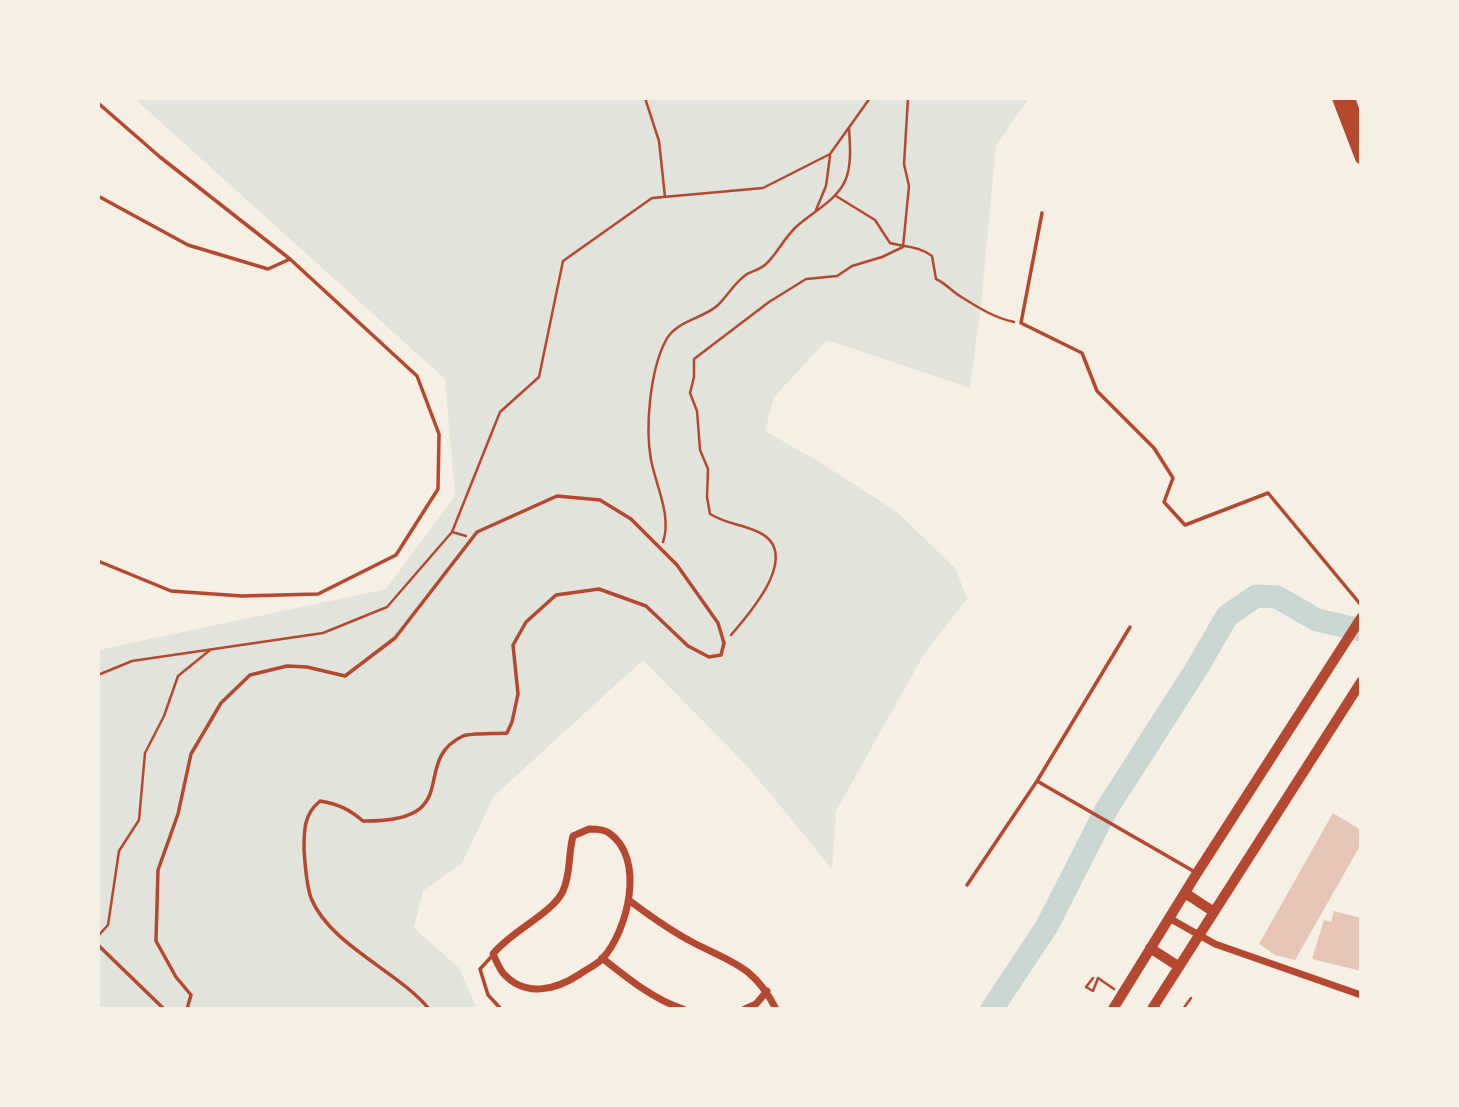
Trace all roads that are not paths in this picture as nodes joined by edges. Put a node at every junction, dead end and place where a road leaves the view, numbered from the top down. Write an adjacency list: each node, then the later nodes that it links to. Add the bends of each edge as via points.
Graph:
1 (1338, 98): 5 (highway)
2 (1349, 98): 4 (highway)
3 (98, 103): 8 (lane)
4 (1361, 131)
5 (1361, 159)
6 (98, 196): 8 (lane, via 188,245 268,269)
7 (1042, 213): 10 (lane, via 1021,323 1082,352 1097,391 1154,448 1173,478 1164,502 1185,525 1268,493)
8 (290, 258): 9 (lane, via 418,376 439,434 438,489 396,555 318,594 242,596 171,591)
9 (98, 561)
10 (1361, 605)
11 (1361, 618): 15 (main road)
12 (1130, 627): 14 (lane)
13 (1361, 682): 19 (main road)
14 (1037, 781): 15 (lane); 16 (lane)
15 (1197, 873): 17 (main road)
16 (967, 886)
17 (1185, 893): 19 (main road); 20 (main road)
18 (630, 901): 24 (street, via 629,869 621,844 607,831 589,829 573,836 562,894); 25 (street); 27 (street, via 684,937 745,968)
19 (1214, 912): 21 (main road)
20 (1169, 918): 21 (street); 23 (main road)
21 (1198, 936): 26 (main road); 28 (street)
22 (98, 946): 29 (lane)
23 (1150, 947): 26 (main road); 36 (main road)
24 (493, 954): 25 (street, via 503,973 521,987 537,990 563,985); 32 (lane, via 480,969 488,995)
25 (602, 958): 33 (street, via 651,993)
26 (1178, 966): 37 (main road)
27 (767, 991): 34 (street); 35 (street)
28 (1361, 995)
29 (164, 1009)
30 (187, 1009): 31 (lane, via 191,995 156,940 158,870 178,814 191,754 222,703 250,675 287,666 345,676 395,638 477,532 557,496 600,500 631,519 677,565 718,623 724,643 721,655 709,657 688,646 646,606 599,589 556,595 526,622 513,645 518,694 507,733 467,734 449,744 436,766 427,802 415,815 387,822 363,821 337,803 320,801 309,810 303,830 311,898 329,924)
31 (429, 1009)
32 (501, 1009)
33 (683, 1009)
34 (745, 1009)
35 (776, 1009)
36 (1113, 1009)
37 (1152, 1009)

